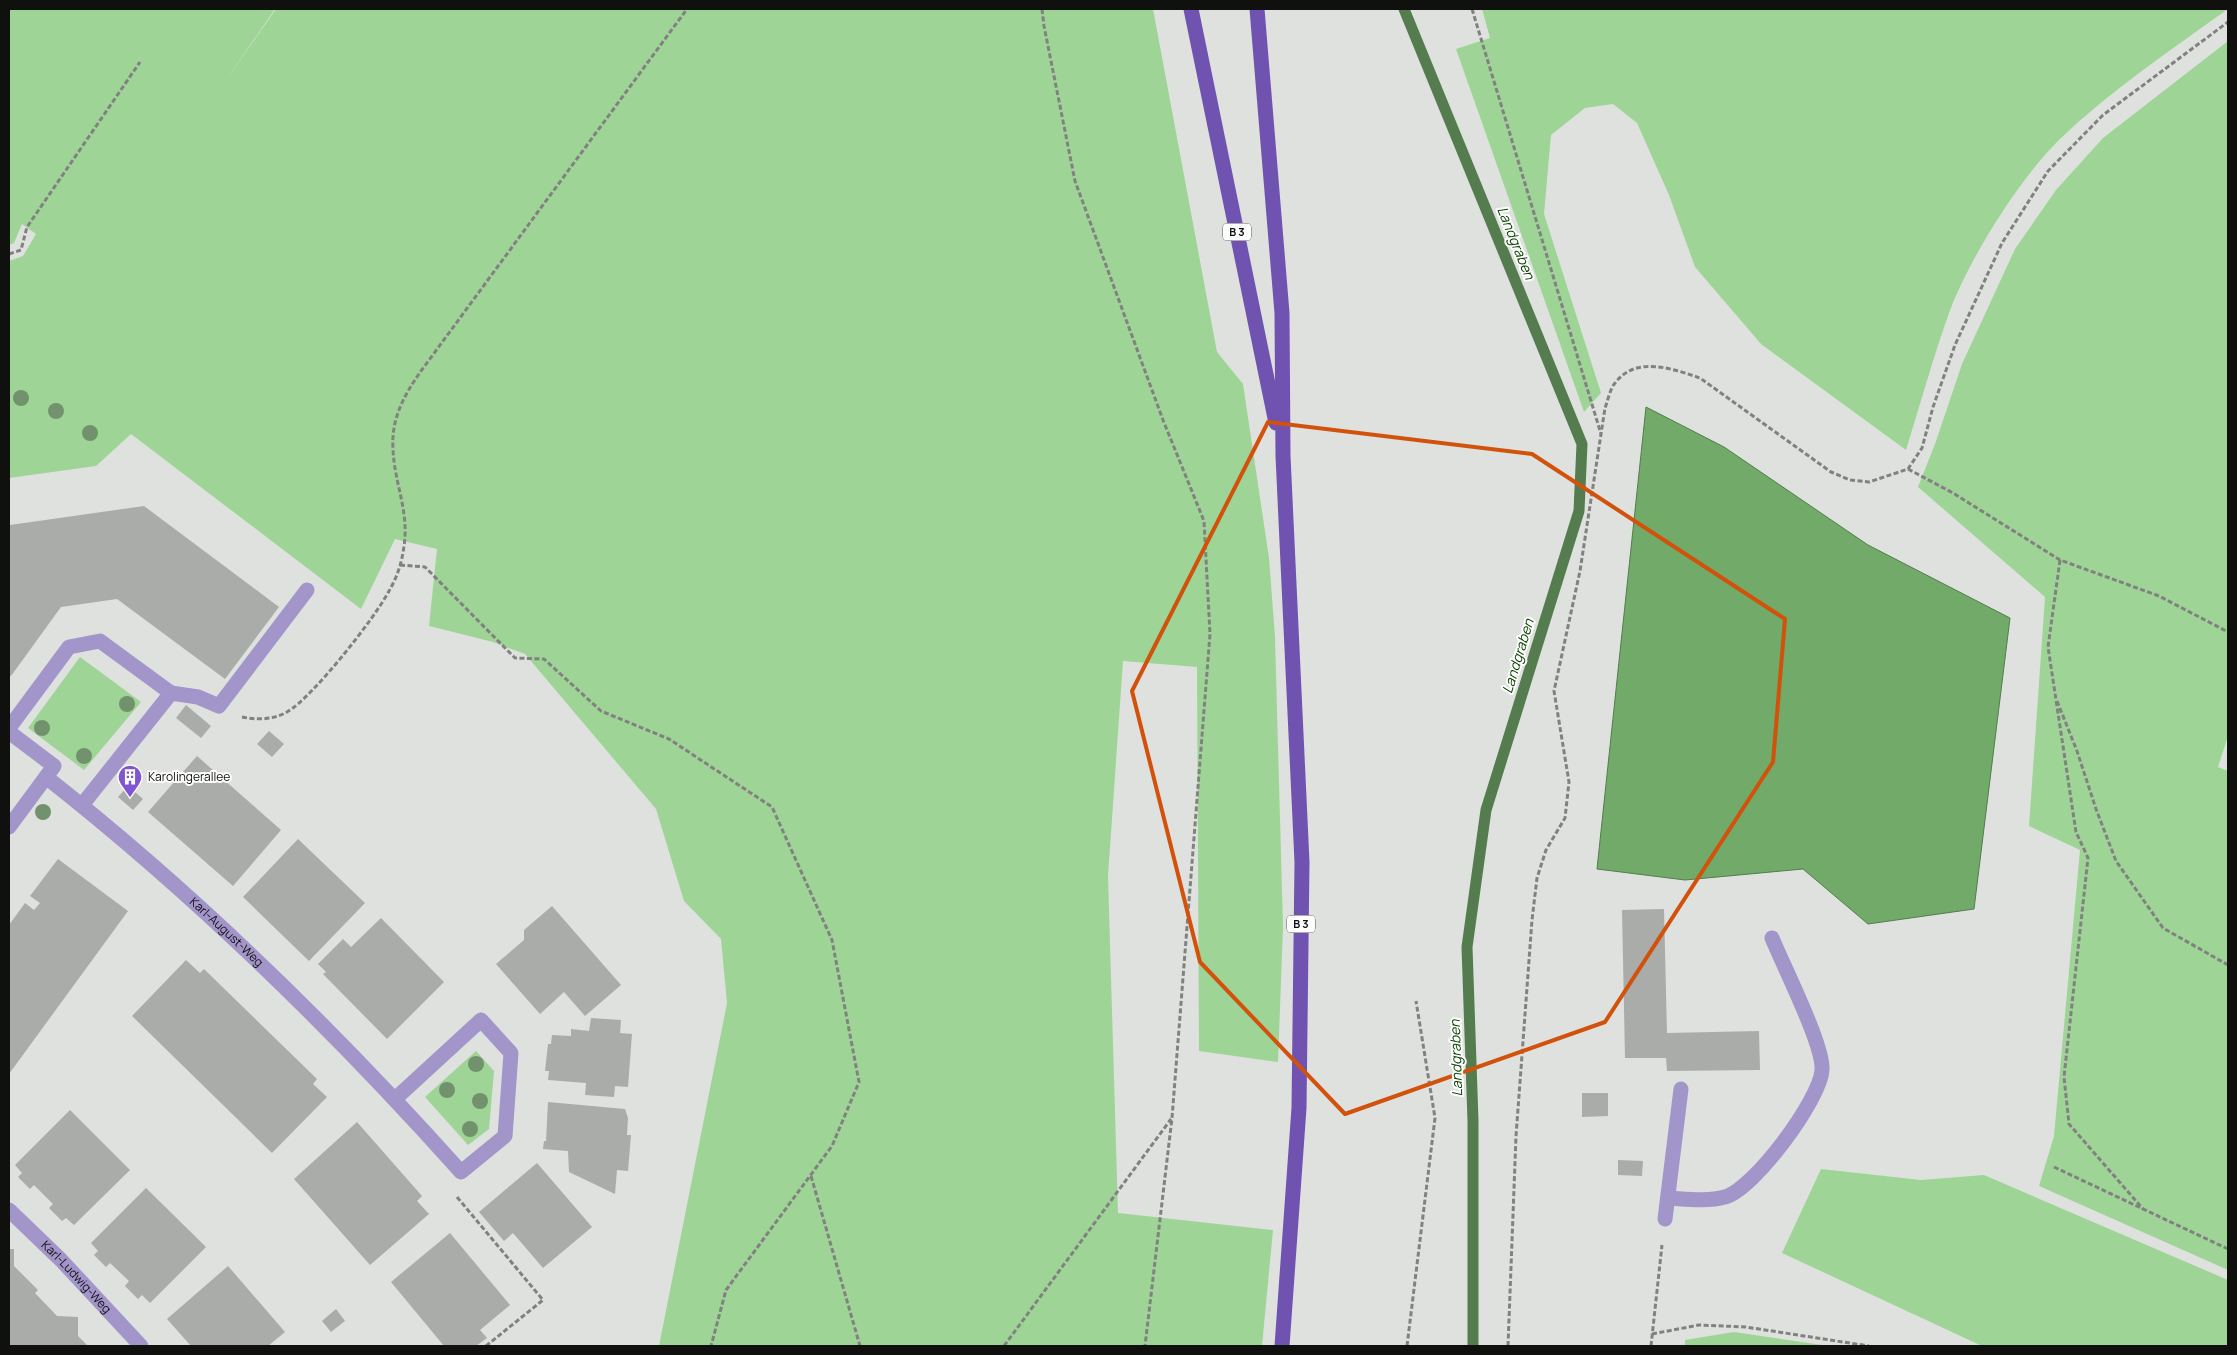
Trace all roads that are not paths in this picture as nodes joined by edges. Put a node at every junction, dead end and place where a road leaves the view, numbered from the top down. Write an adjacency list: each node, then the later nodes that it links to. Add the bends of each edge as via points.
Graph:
1 (1191, 9): 3 (main road, B 3)
2 (1257, 9): 3 (main road, B 3, via 1282,312)
3 (1283, 456): 18 (main road, B 3, via 1302,871 1299,1108)
4 (307, 590): 5 (street, via 219,706)
5 (171, 693): 6 (street, via 100,641 69,647); 9 (street)
6 (9, 728)
7 (9, 732): 8 (street, via 54,766)
8 (46, 777): 9 (street, Karl-August-Weg); 10 (street)
9 (82, 805): 13 (street, Karl-August-Weg, via 229,933)
10 (9, 827)
11 (1772, 938): 14 (street, via 1818,1048 1822,1069 1818,1089 1773,1155 1736,1192 1709,1199)
12 (1681, 1089): 14 (street)
13 (395, 1099): 13 (street, Karl-August-Weg, via 461,1172 505,1136 510,1053 481,1020)
14 (1668, 1198): 16 (street)
15 (9, 1210): 17 (street, Karl-Ludwig-Weg)
16 (1665, 1220)
17 (141, 1346)
18 (1282, 1346)

